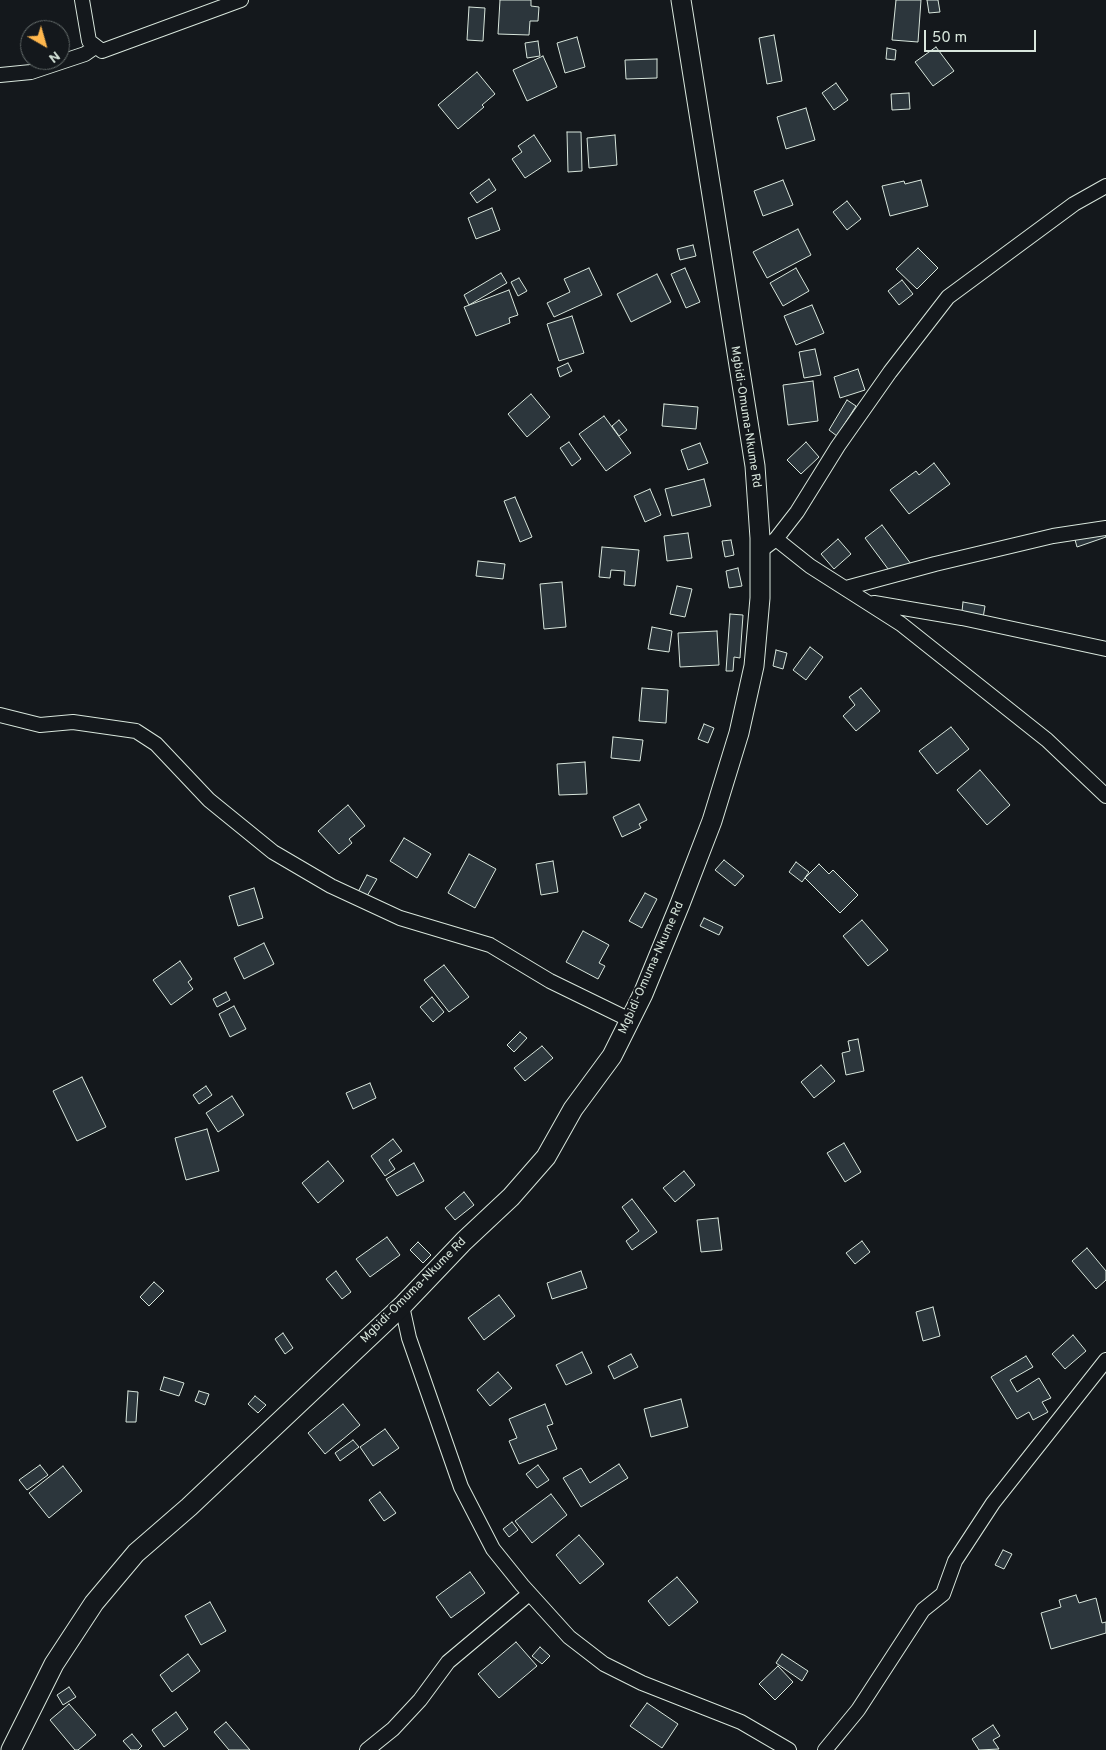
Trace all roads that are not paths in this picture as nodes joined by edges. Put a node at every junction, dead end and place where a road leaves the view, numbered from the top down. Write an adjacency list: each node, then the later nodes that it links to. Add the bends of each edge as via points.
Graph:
1 (82, 0): 4 (street, via 89,41)
2 (240, 0): 4 (street, via 110,49 102,51)
3 (681, 0): 9 (street, Mgbidi-Omuma-Nkume Rd, via 755,466)
4 (95, 47): 5 (street, via 84,54 31,72)
5 (0, 75)
6 (1106, 186): 8 (street, via 1074,204 948,297 890,372 797,512)
7 (1106, 528): 10 (street, via 1044,538)
8 (776, 538): 9 (street); 10 (street, via 810,566)
9 (760, 551): 15 (street, Mgbidi-Omuma-Nkume Rd, via 754,666 739,733 712,821)
10 (846, 588): 11 (street)
11 (867, 602): 12 (street, via 962,618); 14 (street, via 901,624 1047,740)
12 (1106, 649)
13 (0, 715): 15 (street, via 40,725 73,722 136,731 156,744 209,800 273,852 330,886 400,918 490,945 550,981)
14 (1106, 796)
15 (630, 1020): 16 (street, Mgbidi-Omuma-Nkume Rd, via 612,1056 573,1109 546,1157 511,1197)
16 (402, 1306): 18 (street, via 409,1338 461,1487 493,1549); 19 (street, Mgbidi-Omuma-Nkume Rd, via 136,1553 94,1603 54,1664)
17 (1106, 1360): 22 (street, via 993,1503 955,1561 943,1594 923,1610 858,1710)
18 (529, 1594): 20 (street, via 448,1662 420,1700 393,1729); 21 (street, via 568,1637 604,1664 642,1683 741,1722)
19 (11, 1750)
20 (367, 1750)
21 (789, 1750)
22 (825, 1750)

